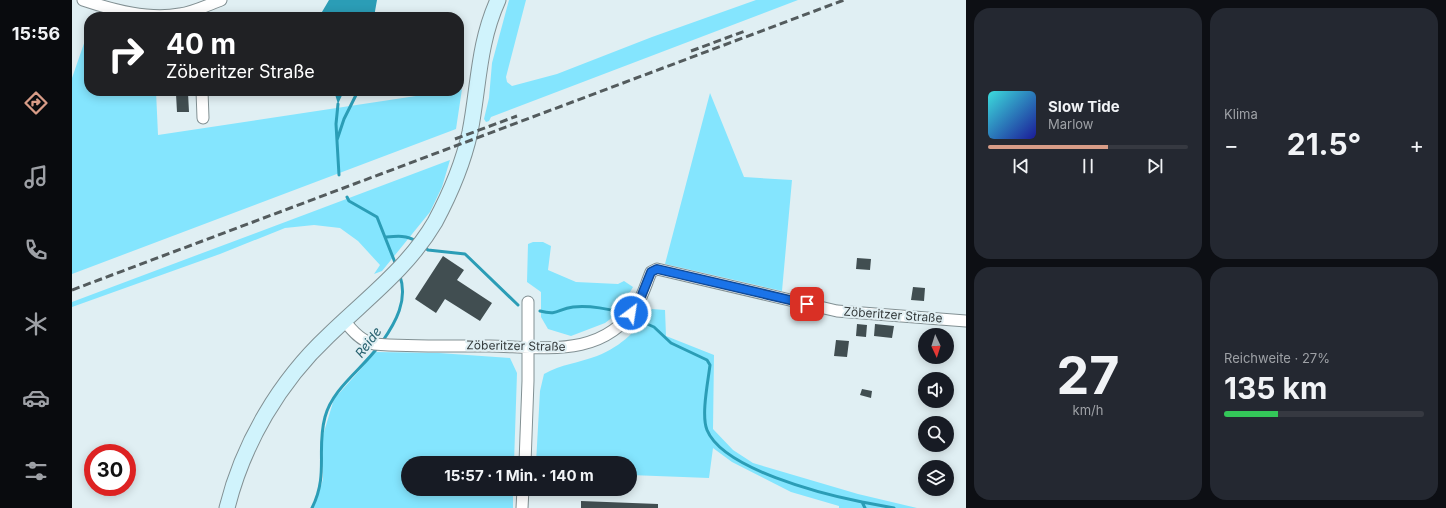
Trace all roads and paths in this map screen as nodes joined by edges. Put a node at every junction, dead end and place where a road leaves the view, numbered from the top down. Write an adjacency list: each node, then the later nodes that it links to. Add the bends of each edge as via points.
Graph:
1 (83, 0): 4 (street)
2 (221, 0): 5 (street)
3 (498, 0): 9 (main road, via 483,43 472,121 463,157 445,202 422,241 390,279)
4 (130, 12)
5 (200, 12)
6 (202, 96): 7 (street)
7 (203, 118)
8 (528, 302): 11 (street)
9 (344, 320): 11 (street, Zöberitzer Straße, via 365,341 374,344); 14 (main road, via 301,364 272,404 245,455)
10 (966, 321): 11 (street, Zöberitzer Straße, via 837,311 657,269 651,272 631,313 609,333 576,346)
11 (528, 348): 12 (street)
12 (525, 456)
13 (523, 496): 15 (street)
14 (227, 508)
15 (522, 508)

